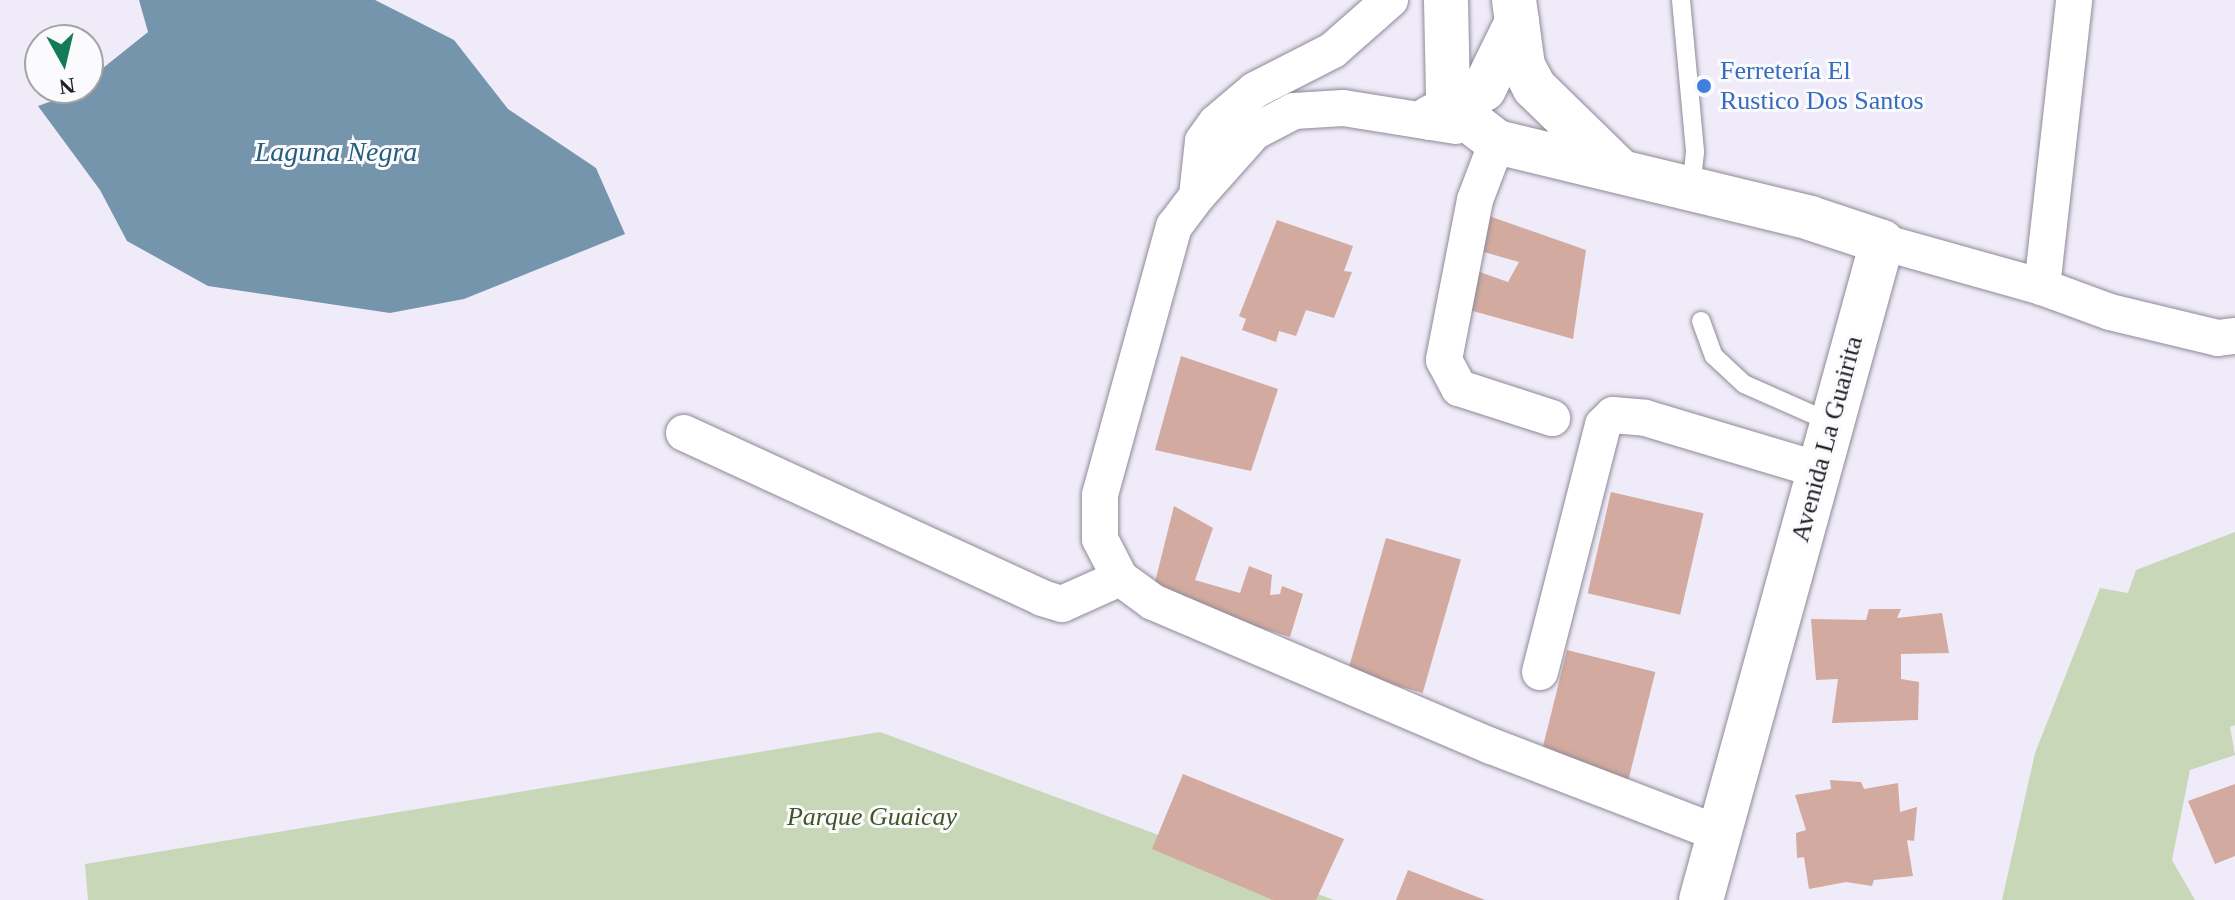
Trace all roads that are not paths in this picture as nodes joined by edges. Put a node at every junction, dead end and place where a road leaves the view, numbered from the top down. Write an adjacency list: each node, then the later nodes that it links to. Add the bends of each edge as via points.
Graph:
1 (1390, 0): 10 (street, via 1333,50 1255,90 1216,123 1203,141)
2 (1446, 0): 6 (street)
3 (1681, 0): 9 (lane, via 1695,152)
4 (2074, 0): 12 (street)
5 (1516, 11): 6 (street, via 1495,73 1484,89); 8 (street, via 1523,66 1534,87)
6 (1440, 114): 7 (street); 10 (street, via 1343,108 1294,111 1254,132)
7 (1493, 140): 8 (street); 15 (street, via 1475,200 1444,360 1459,388)
8 (1618, 169): 9 (street)
9 (1691, 188): 11 (street)
10 (1197, 196): 19 (street, via 1174,226 1100,495 1100,539)
11 (1882, 242): 12 (street); 16 (street, Avenida La Guairita)
12 (2042, 287): 14 (street, via 2110,312 2218,338)
13 (1701, 321): 16 (lane, via 1714,356 1744,384)
14 (2235, 336)
15 (1552, 418)
16 (1832, 423): 18 (street, Avenida La Guairita)
17 (684, 433): 19 (street, via 1042,598 1062,604)
18 (1819, 470): 20 (street, via 1645,418 1613,415 1603,425); 21 (street, Avenida La Guairita)
19 (1120, 578): 21 (street, via 1153,602 1491,746)
20 (1540, 672)
21 (1718, 833): 22 (street, Avenida La Guairita)
22 (1701, 900)

